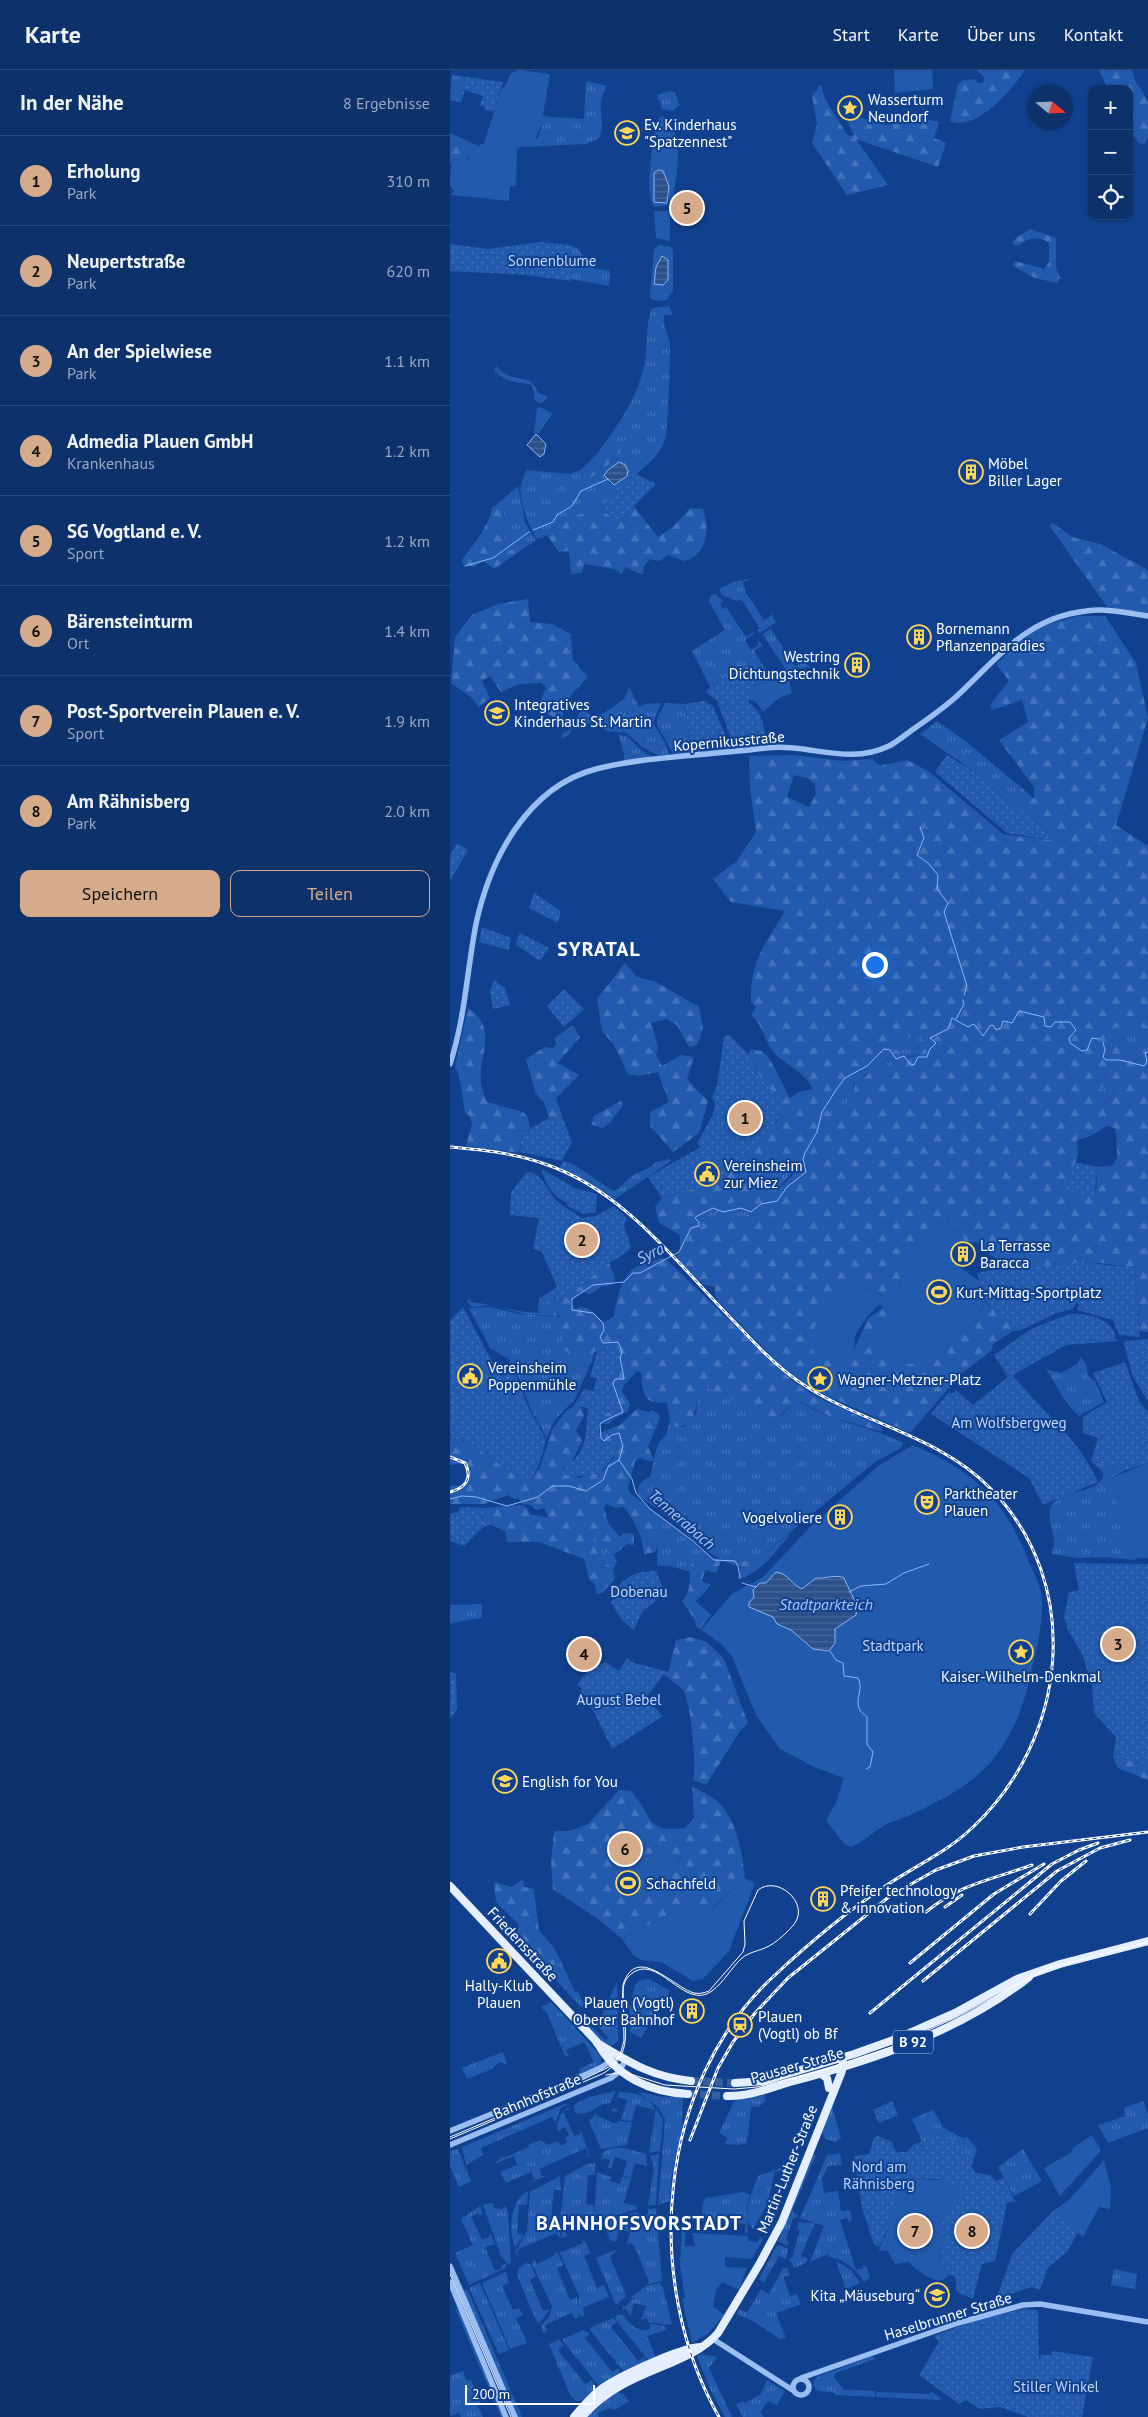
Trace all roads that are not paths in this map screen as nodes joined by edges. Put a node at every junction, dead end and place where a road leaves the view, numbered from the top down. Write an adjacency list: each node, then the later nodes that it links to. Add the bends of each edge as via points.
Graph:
1 (1148, 616): 2 (street, Kopernikusstraße, via 1085,611 1059,616 1034,626 933,715 888,746 863,753 837,755 798,748 773,748 624,764 594,770 553,789 528,812 491,874 476,926)
2 (450, 1064)
3 (450, 1886): 6 (main road, Friedensstraße)
4 (1148, 1941): 5 (main road, Pausaer Straße / B 92)
5 (1033, 1974): 8 (main road, Pausaer Straße / B 92, via 1007,1983 965,2008 896,2039); 11 (main road, Pausaer Straße / B 92, via 1012,1991 959,2021 893,2050)
6 (596, 2042): 7 (main road, Friedensstraße); 10 (main road, Friedensstraße)
7 (616, 2055): 9 (main road); 10 (street, Bahnhofstraße)
8 (843, 2058): 11 (main road); 15 (main road, Pausaer Straße / B 92, via 764,2081)
9 (625, 2060): 12 (street); 14 (main road, via 654,2074)
10 (610, 2062): 12 (main road); 19 (street, Bahnhofstraße, via 534,2098)
11 (840, 2068): 13 (main road, Pausaer Straße / B 92); 16 (main road, Martin-Luther-Straße); 22 (main road, Martin-Luther-Straße, via 782,2222)
12 (620, 2071): 17 (main road, via 650,2088); 20 (street, Bahnhofstraße, via 566,2098)
13 (821, 2074): 16 (main road, via 827,2078); 18 (main road, Pausaer Straße / B 92)
14 (692, 2081)
15 (736, 2083)
16 (830, 2088): 22 (main road, Martin-Luther-Straße)
17 (688, 2094)
18 (727, 2096)
19 (450, 2131)
20 (450, 2145)
21 (450, 2266): 33 (street)
22 (750, 2279): 25 (main road, Martin-Luther-Straße)
23 (450, 2282): 32 (street)
24 (1148, 2322): 26 (street, Haselbrunner Straße, via 1040,2304 1023,2305 958,2323)
25 (713, 2339): 28 (street); 31 (main road, Martin-Luther-Straße, via 702,2347 623,2380)
26 (817, 2372): 27 (street, Haselbrunner Straße); 29 (street)
27 (798, 2379): 28 (street, Haselbrunner Straße); 29 (street); 30 (street, via 793,2385)
28 (781, 2382): 30 (street)
29 (809, 2384): 30 (street, via 804,2394)
30 (794, 2391)
31 (579, 2416)
32 (506, 2417)
33 (515, 2417)

